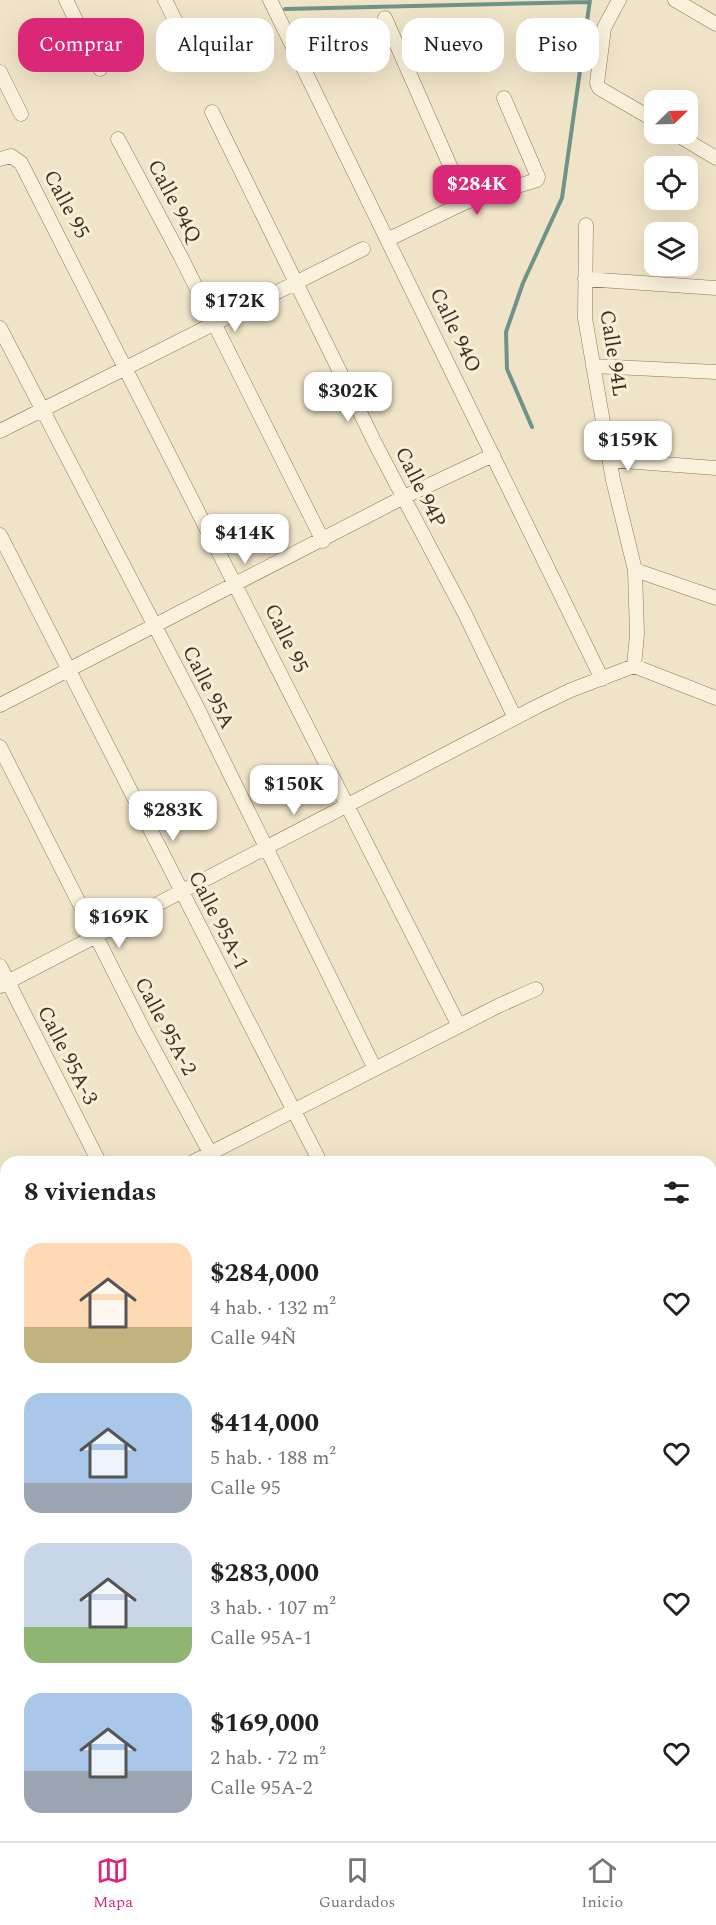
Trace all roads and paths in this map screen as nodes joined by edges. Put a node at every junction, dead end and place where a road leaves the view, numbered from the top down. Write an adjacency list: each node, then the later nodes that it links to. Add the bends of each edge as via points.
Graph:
1 (66, 0): 6 (street)
2 (165, 0): 7 (street)
3 (270, 0): 21 (street, Calle 94O)
4 (618, 0): 14 (street, via 604,28 597,82 599,88)
5 (675, 0): 8 (street)
6 (75, 18)
7 (174, 18)
8 (716, 24)
9 (390, 29): 19 (street)
10 (0, 72): 13 (street)
11 (504, 99): 19 (street, via 538,177 533,182)
12 (212, 112): 24 (street, Calle 94P)
13 (21, 114)
14 (644, 114)
15 (118, 139): 26 (street, Calle 94Q)
16 (693, 144): 17 (street)
17 (716, 158)
18 (0, 159): 29 (street, Calle 95, via 11,156 21,163)
19 (466, 202): 21 (street)
20 (586, 225): 23 (street, Calle 94L)
21 (389, 239): 33 (street, Calle 94O)
22 (363, 249): 24 (street)
23 (585, 279): 25 (street); 28 (street, Calle 94L, via 585,318)
24 (295, 282): 26 (street); 36 (street, Calle 94P)
25 (716, 288)
26 (213, 323): 29 (street); 38 (street, Calle 94Q)
27 (0, 328): 31 (street, Calle 95A)
28 (593, 366): 30 (street); 34 (street, Calle 94L)
29 (126, 367): 31 (street); 40 (street, Calle 95)
30 (716, 372)
31 (42, 410): 32 (street); 42 (street, Calle 95A)
32 (0, 430)
33 (493, 455): 36 (street); 45 (street, Calle 94O)
34 (610, 460): 35 (street); 39 (street, Calle 94L)
35 (716, 468)
36 (404, 497): 38 (street); 48 (street, Calle 94P)
37 (0, 535): 44 (street, Calle 95A-1)
38 (323, 541): 40 (street)
39 (635, 570): 41 (street); 43 (street, Calle 94L)
40 (237, 584): 42 (street); 50 (street, Calle 95)
41 (716, 598)
42 (154, 626): 44 (street); 51 (street, Calle 95A)
43 (634, 666): 45 (street); 46 (street)
44 (69, 670): 47 (street); 52 (street, Calle 95A-1)
45 (602, 679): 48 (street)
46 (716, 698)
47 (0, 705)
48 (515, 718): 50 (street)
49 (0, 747): 53 (street, Calle 95A-2)
50 (346, 806): 51 (street); 57 (street, Calle 95)
51 (266, 849): 52 (street); 58 (street, Calle 95A)
52 (182, 893): 53 (street); 59 (street, Calle 95A-1)
53 (95, 935): 55 (street); 61 (street, Calle 95A-2)
54 (0, 966): 55 (street, Calle 95A-3)
55 (4, 984): 60 (street, Calle 95A-3)
56 (536, 989): 57 (street)
57 (459, 1026): 58 (street)
58 (375, 1068): 59 (street)
59 (292, 1110): 62 (street); 63 (street, Calle 95A-1)
60 (96, 1156)
61 (212, 1156)
62 (216, 1156)
63 (317, 1156)

